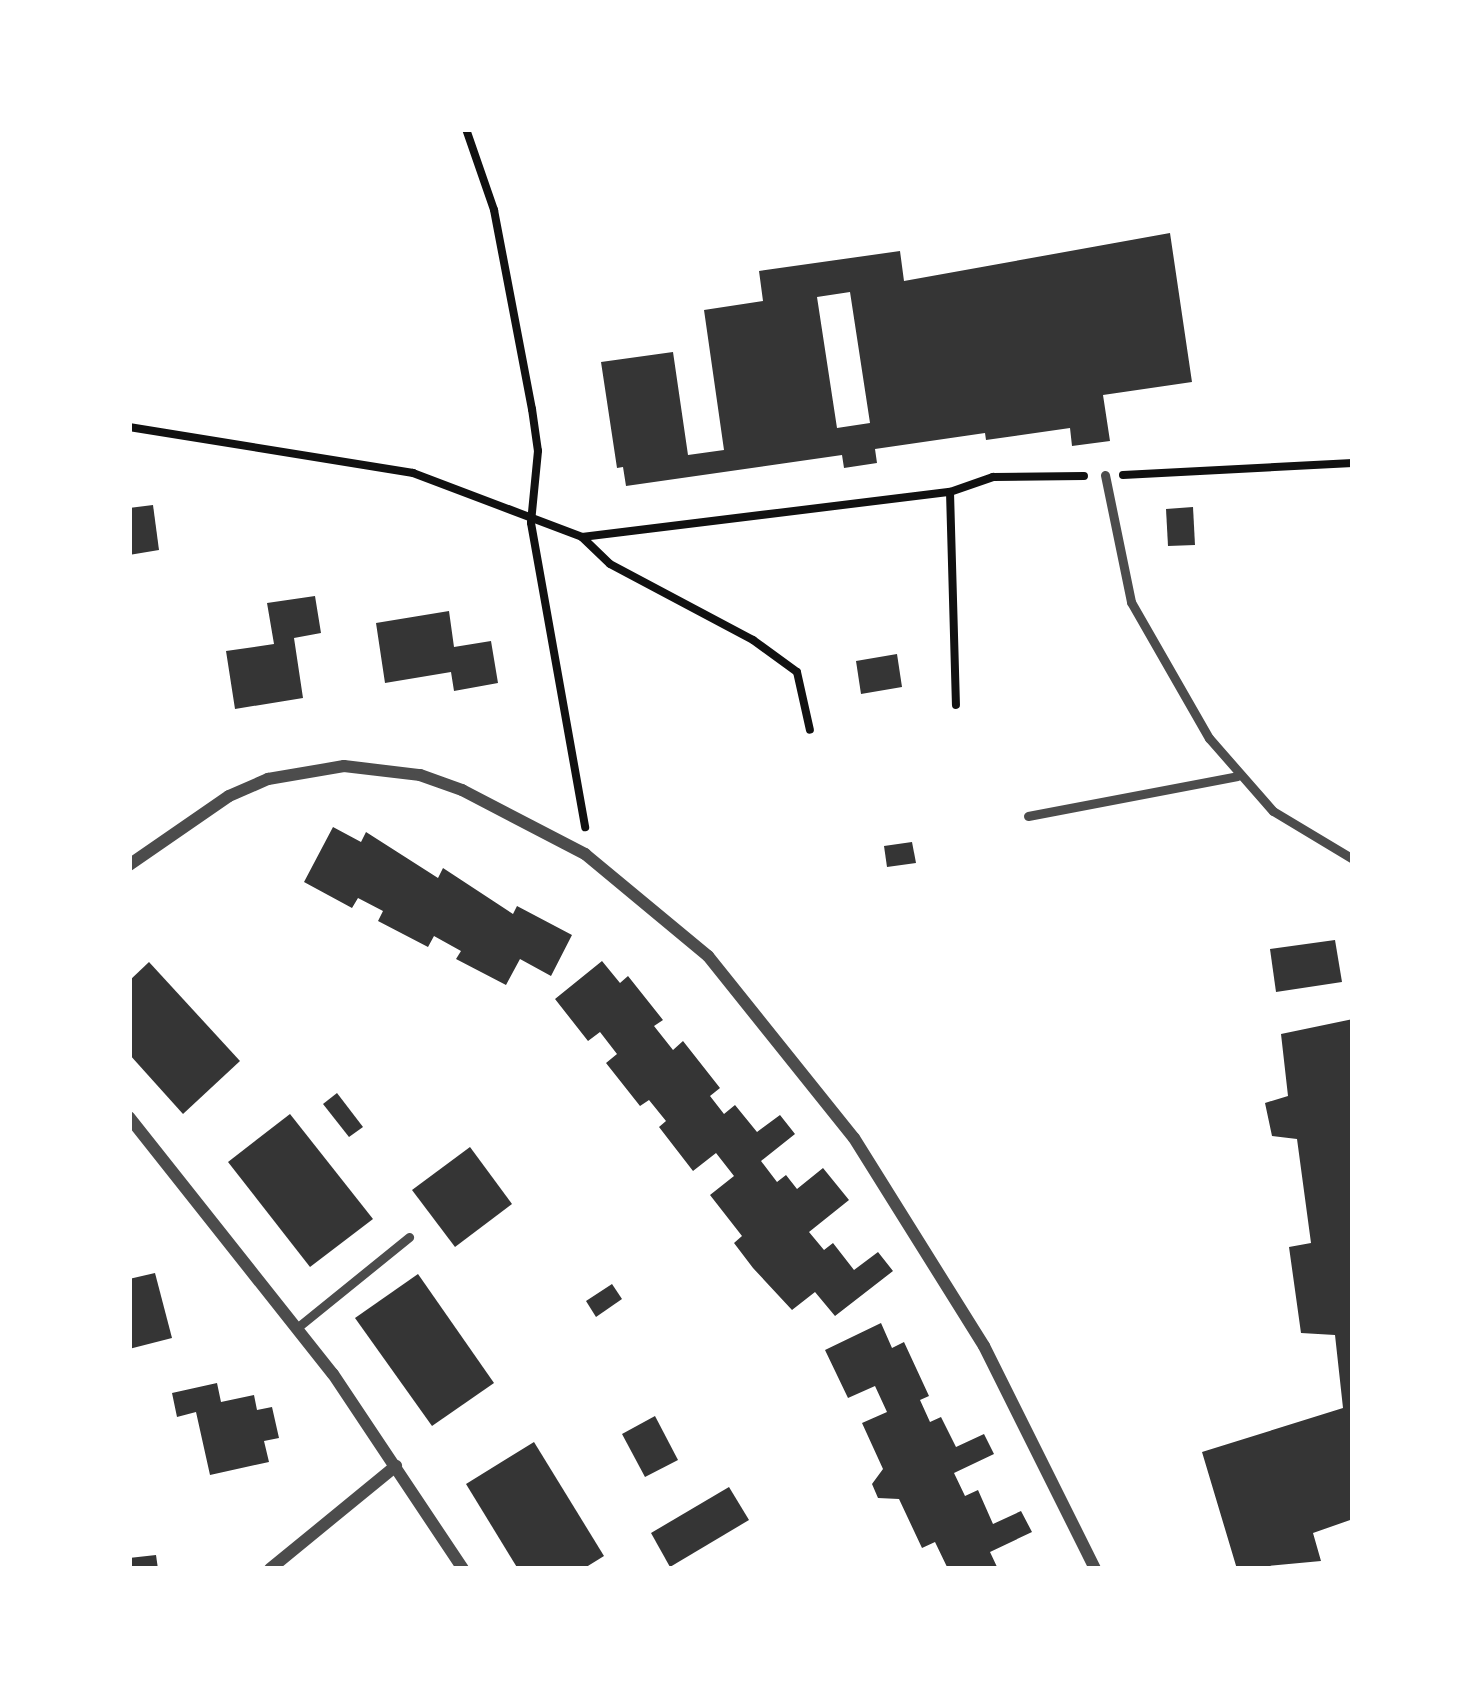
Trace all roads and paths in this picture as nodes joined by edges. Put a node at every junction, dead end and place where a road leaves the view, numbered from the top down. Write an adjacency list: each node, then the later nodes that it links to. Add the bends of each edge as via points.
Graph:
1 (466, 129): 6 (path, via 494,209 532,409 538,451)
2 (129, 427): 6 (path, via 413,473)
3 (1353, 463): 4 (path)
4 (1105, 476): 5 (path, via 993,477); 10 (lane, via 1124,575 1150,645)
5 (950, 492): 7 (path); 8 (path)
6 (531, 523): 7 (path); 12 (path, via 585,792)
7 (582, 537): 9 (path, via 610,564 797,672)
8 (956, 705)
9 (810, 730)
10 (1237, 776): 11 (lane); 13 (lane, via 1317,844)
11 (1028, 816)
12 (585, 854): 14 (street, via 462,790 420,775 344,766 268,778); 21 (street, via 708,956 854,1138 984,1346)
13 (1353, 859)
14 (129, 865)
15 (129, 1117): 17 (street)
16 (410, 1238): 17 (lane)
17 (298, 1327): 18 (street)
18 (396, 1466): 19 (street); 20 (street)
19 (270, 1569)
20 (463, 1569)
21 (1095, 1569)

